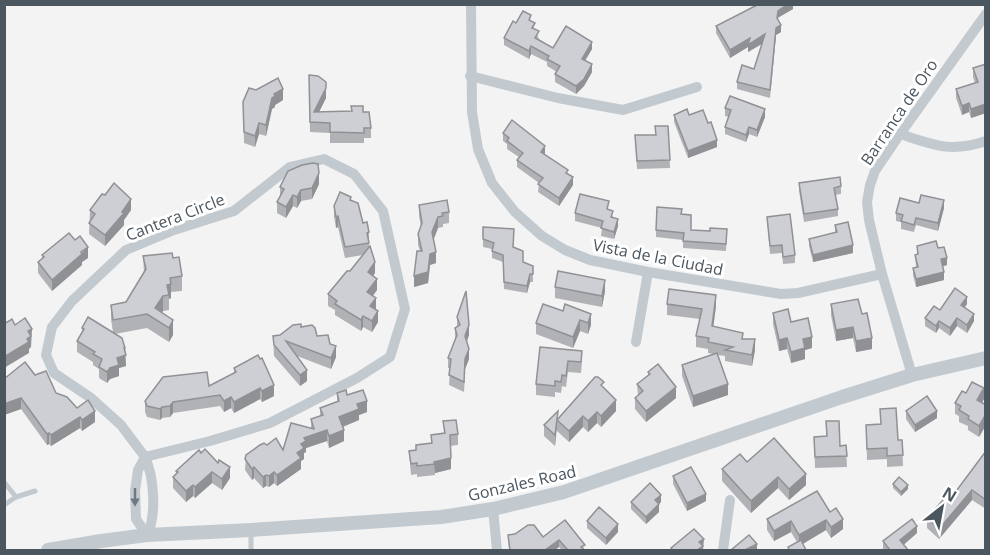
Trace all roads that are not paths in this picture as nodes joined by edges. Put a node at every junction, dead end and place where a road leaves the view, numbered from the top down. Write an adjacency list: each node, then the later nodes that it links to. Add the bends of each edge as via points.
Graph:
1 (471, 4): 3 (street, Vista de la Ciudad)
2 (986, 14): 5 (street, Barranca de Oro)
3 (471, 76): 4 (street, via 623,110); 7 (street, Vista de la Ciudad, via 478,149 492,183 515,212 565,250 590,260)
4 (697, 87)
5 (900, 134): 6 (street, via 941,148 968,147); 8 (street, Barranca de Oro, via 875,171 867,202)
6 (986, 141)
7 (648, 272): 8 (street, Vista de la Ciudad, via 781,294); 9 (street)
8 (882, 274): 11 (street, Barranca de Oro)
9 (636, 342)
10 (986, 358): 11 (street, Gonzales Road)
11 (912, 375): 18 (street, Gonzales Road, via 564,492)
12 (145, 457): 12 (street, Cantera Circle, via 121,424 54,373 46,355 52,327 72,301 126,250 234,211 290,167 324,159 354,174 383,211 405,309 390,357 270,423); 20 (street, Cantera Circle, via 150,469 153,519); 20 (street, one-way to 20, via 138,470 135,491 136,519)
13 (4, 482): 15 (lane)
14 (35, 491): 15 (lane)
15 (16, 497): 17 (lane)
16 (730, 500): 25 (street)
17 (4, 505)
18 (493, 509): 19 (street, Gonzales Road, via 441,517); 24 (street)
19 (251, 530): 20 (street, Gonzales Road); 23 (lane)
20 (147, 535): 21 (street, Gonzales Road)
21 (101, 546): 22 (street, Gonzales Road)
22 (48, 550)
23 (251, 550)
24 (497, 550)
25 (723, 550)

